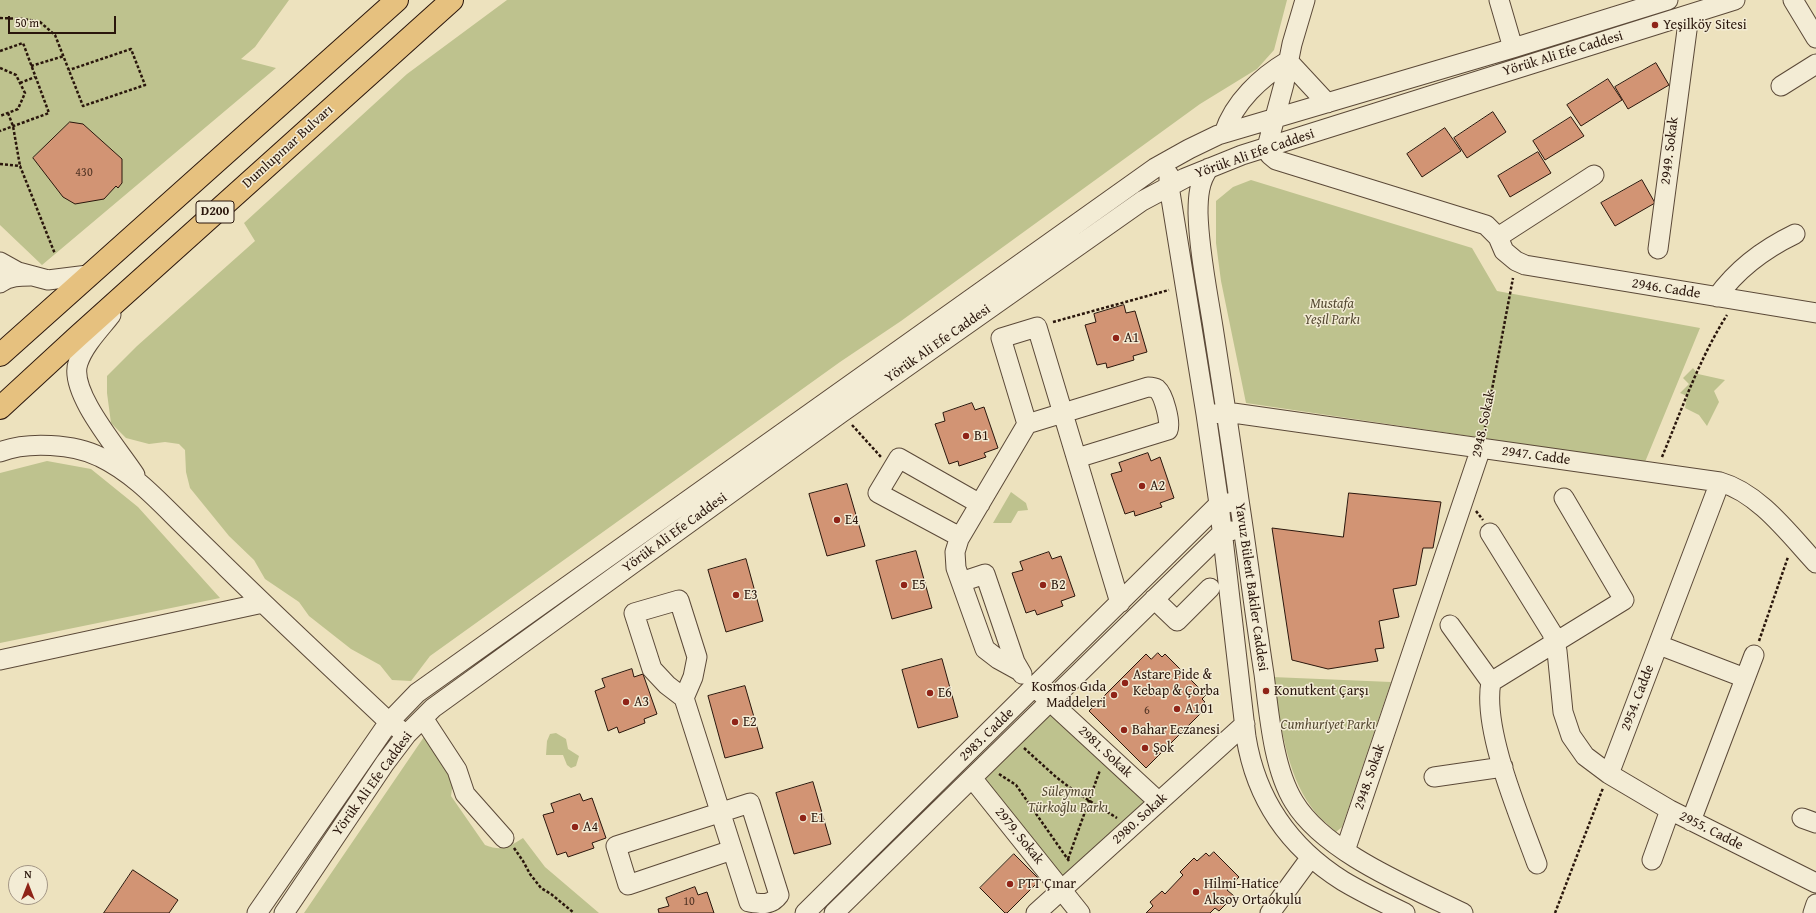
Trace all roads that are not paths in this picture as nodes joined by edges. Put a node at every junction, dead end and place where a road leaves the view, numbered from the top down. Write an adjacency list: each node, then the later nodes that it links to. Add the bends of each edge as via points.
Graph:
1 (397, 0): 26 (highway, D200)
2 (452, 0): 29 (highway, Dumlupınar Bulvarı / D200)
3 (1306, 0): 11 (street)
4 (1499, 0): 10 (street)
5 (1668, 0): 10 (street, Yörük Ali Efe Caddesi)
6 (1735, 0): 8 (street, Yörük Ali Efe Caddesi)
7 (1793, 0): 9 (street)
8 (1689, 15): 17 (street, Yörük Ali Efe Caddesi); 24 (street, 2949. Sokak)
9 (1816, 38)
10 (1513, 48): 14 (street, Yörük Ali Efe Caddesi)
11 (1288, 61): 14 (street); 15 (street); 16 (street, via 1269,73 1248,94 1235,111)
12 (1816, 64): 13 (street)
13 (1781, 86)
14 (1327, 102): 15 (street, Yörük Ali Efe Caddesi)
15 (1274, 118): 16 (street, Yörük Ali Efe Caddesi); 17 (street)
16 (1224, 133): 18 (street, Yörük Ali Efe Caddesi)
17 (1267, 147): 19 (street, Yörük Ali Efe Caddesi); 23 (street, via 1273,158 1284,163 1486,225)
18 (1183, 152): 21 (street, Yavuz Bülent Bakiler Caddesi, via 1171,166); 69 (street, Yörük Ali Efe Caddesi, via 1142,177 428,685 407,702)
19 (1209, 168): 21 (street, Yörük Ali Efe Caddesi); 35 (street, Yavuz Bülent Bakiler Caddesi, via 1200,187 1199,221 1203,266)
20 (1594, 175): 23 (street)
21 (1169, 186): 36 (street, Yavuz Bülent Bakiler Caddesi); 68 (street, Yörük Ali Efe Caddesi, via 1124,212 841,413 438,704)
22 (1795, 234): 30 (street, via 1771,246 1748,264 1727,283)
23 (1498, 237): 30 (street, 2946. Cadde, via 1504,251 1516,261 1531,267)
24 (1658, 249)
25 (0, 262): 27 (street)
26 (88, 275): 27 (street, via 48,280); 32 (highway, D200)
27 (31, 276): 28 (street, via 17,276)
28 (0, 283)
29 (129, 290): 33 (highway, Dumlupınar Bulvarı / D200); 42 (street, via 82,353 77,365 78,380 85,403)
30 (1717, 297): 31 (street, 2946. Cadde)
31 (1816, 313)
32 (2, 351)
33 (0, 408)
34 (1063, 412): 37 (street); 37 (street, via 1038,327 1001,338); 40 (street); 40 (street, via 1148,387 1154,387 1162,395 1169,423 1168,430)
35 (1226, 412): 36 (street, 2947. Cadde); 38 (street, 2947. Cadde); 44 (street, Yavuz Bülent Bakiler Caddesi)
36 (1206, 414): 46 (street, Yavuz Bülent Bakiler Caddesi)
37 (1027, 424): 45 (street, 2981. Sokak)
38 (1481, 448): 41 (street, 2947. Cadde); 82 (street, 2948. Sokak)
39 (0, 452): 42 (street, via 26,446 59,446 91,453 107,460)
40 (1077, 458): 55 (street)
41 (1720, 482): 51 (street, 2947. Cadde, via 1751,497); 59 (street, 2954. Cadde)
42 (142, 484): 56 (street)
43 (1564, 498): 58 (street, via 1624,600)
44 (1240, 502): 46 (street); 47 (street, Yavuz Bülent Bakiler Caddesi)
45 (980, 504): 50 (street, 2981. Sokak); 50 (street, via 899,458 892,469 878,493)
46 (1219, 504): 48 (street, Yavuz Bülent Bakiler Caddesi); 55 (street, 2983. Cadde)
47 (1243, 529): 48 (street); 82 (street, Yavuz Bülent Bakiler Caddesi, via 1270,720 1282,773 1288,791 1300,811)
48 (1223, 532): 54 (street, 2983. Cadde); 70 (street, Yavuz Bülent Bakiler Caddesi)
49 (1490, 533): 58 (street)
50 (960, 537): 52 (street, 2981. Sokak, via 955,549 955,560)
51 (1815, 557)
52 (961, 582): 62 (street, 2981. Sokak, via 986,649); 62 (street, via 985,574)
53 (1210, 588): 54 (street, via 1177,621)
54 (1154, 599): 67 (street, 2983. Cadde)
55 (1120, 602): 65 (street, 2983. Cadde)
56 (263, 603): 61 (street); 69 (street)
57 (1450, 625): 64 (street)
58 (1556, 642): 64 (street); 74 (street, 2955. Cadde, via 1562,707 1568,729 1585,756)
59 (1659, 645): 63 (street); 74 (street, 2954. Cadde)
60 (1754, 655): 63 (street)
61 (0, 660)
62 (1018, 670): 65 (street, 2981. Sokak)
63 (1745, 678): 79 (street)
64 (1491, 682): 72 (street, via 1490,713)
65 (1036, 687): 67 (street, 2981. Sokak); 93 (street, 2983. Cadde)
66 (684, 698): 66 (street, via 693,678 697,657 679,600 634,613 652,669); 78 (street)
67 (1050, 702): 73 (street, 2983. Cadde); 76 (street, 2981. Sokak)
68 (423, 718): 71 (street, Yörük Ali Efe Caddesi); 80 (street, via 457,770 464,794)
69 (389, 722): 71 (street); 91 (street, Yörük Ali Efe Caddesi)
70 (1245, 724): 76 (street, 2980. Sokak); 83 (street, Yavuz Bülent Bakiler Caddesi, via 1250,759 1262,794 1285,830)
71 (407, 734): 92 (street, Yörük Ali Efe Caddesi)
72 (1503, 767): 75 (street); 85 (street)
73 (978, 772): 87 (street, 2979. Sokak); 94 (street, 2983. Cadde)
74 (1609, 774): 77 (street, 2955. Cadde)
75 (1434, 777)
76 (1159, 802): 87 (street, 2980. Sokak, via 1132,826 1074,866)
77 (1670, 810): 79 (street, 2955. Cadde); 84 (street)
78 (721, 812): 81 (street); 81 (street, via 616,846 628,885); 90 (street, via 750,803 779,892)
79 (1691, 821): 86 (street, 2955. Cadde)
80 (504, 838)
81 (732, 850): 90 (street, via 749,902)
82 (1345, 851): 99 (street, Yavuz Bülent Bakiler Caddesi, via 1383,874)
83 (1311, 857): 89 (street, Yavuz Bülent Bakiler Caddesi); 97 (street)
84 (1652, 860)
85 (1537, 864)
86 (1816, 883)
87 (1062, 890): 95 (street, 2980. Sokak); 96 (street, 2979. Sokak)
88 (1816, 904): 100 (street)
89 (1373, 906): 98 (street, Yavuz Bülent Bakiler Caddesi)
90 (776, 908)
91 (257, 913)
92 (284, 913)
93 (805, 913)
94 (834, 913)
95 (1036, 913)
96 (1080, 913)
97 (1270, 913)
98 (1405, 913)
99 (1463, 913)
100 (1813, 913)

